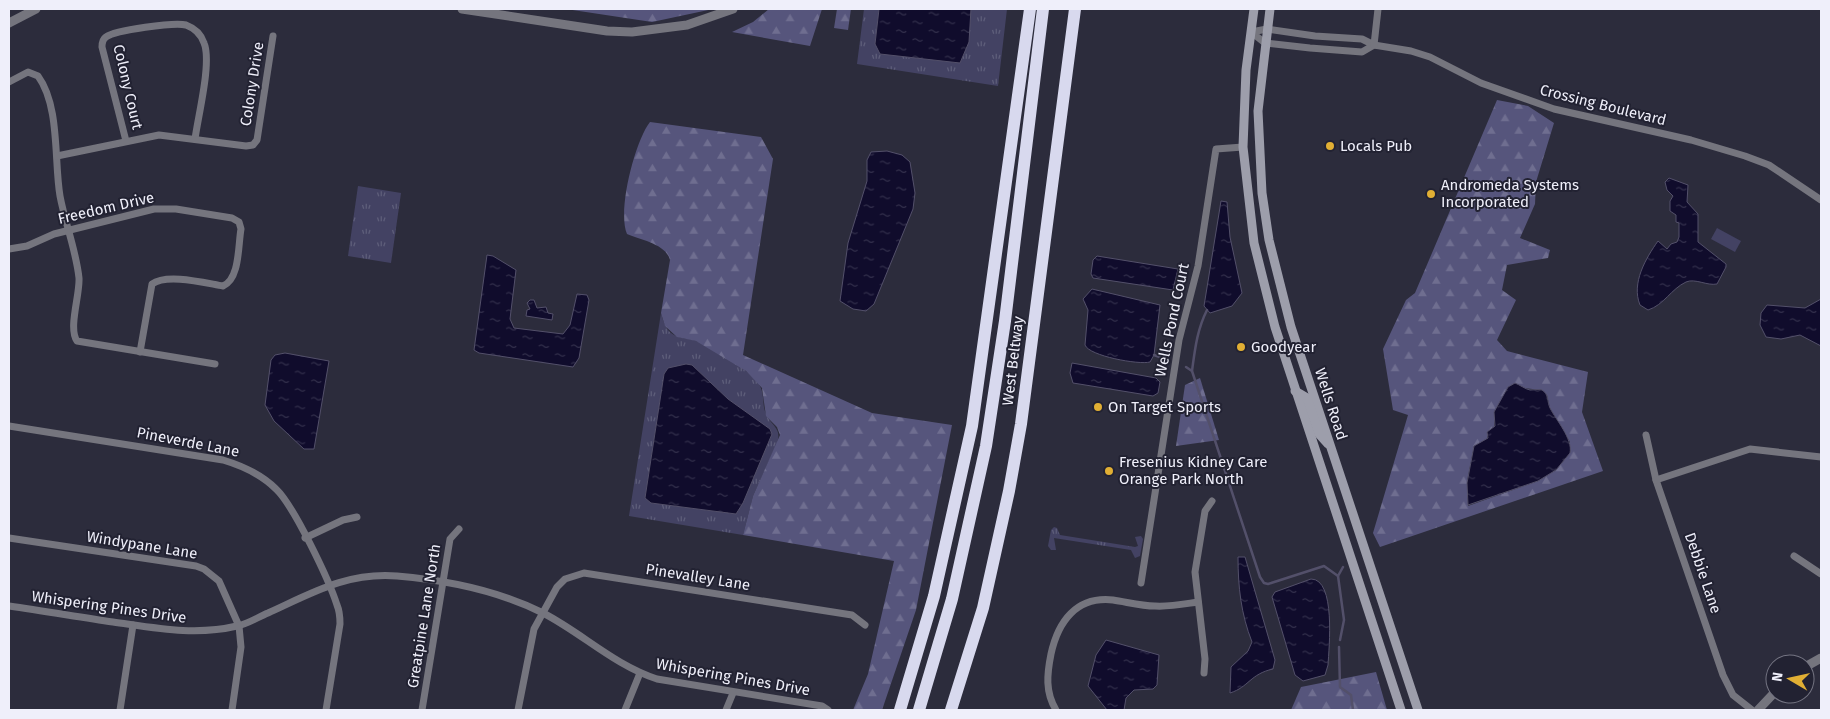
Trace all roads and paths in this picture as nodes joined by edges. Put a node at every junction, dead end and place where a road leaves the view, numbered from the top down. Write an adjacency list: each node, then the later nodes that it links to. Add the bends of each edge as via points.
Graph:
1 (36, 9): 10 (street)
2 (462, 9): 3 (street, via 632,32 687,25)
3 (733, 9)
4 (1030, 9): 59 (highway, via 972,426 934,596)
5 (1043, 9): 60 (highway, West Beltway, via 1005,321 986,446 952,599)
6 (1075, 9): 61 (highway, West Beltway, via 1010,491 983,608)
7 (1254, 9): 12 (main road, Wells Road)
8 (1270, 9): 11 (main road, Wells Road)
9 (1378, 9): 15 (street)
10 (9, 23)
11 (1267, 29): 12 (street, Crossing Boulevard); 14 (main road, Wells Road); 15 (street, Crossing Boulevard, via 1362,39)
12 (1251, 32): 14 (street); 19 (main road, Wells Road)
13 (273, 36): 17 (street, Colony Drive, via 257,140 246,146)
14 (1265, 43): 15 (street, Crossing Boulevard, via 1362,52); 29 (main road, Wells Road, via 1259,121 1262,193 1269,240 1291,327)
15 (1374, 45): 21 (street, Crossing Boulevard, via 1430,57 1481,82 1554,109 1691,140 1745,156 1768,165)
16 (9, 82): 20 (street, via 28,72 42,81 53,120)
17 (195, 139): 18 (street, Colony Drive, via 159,135); 18 (street, Colony Court, via 206,49 193,28 174,23 106,36 103,41)
18 (126, 141): 20 (street, Colony Drive)
19 (1243, 147): 26 (main road, Wells Road, via 1254,243 1275,327); 40 (street, Wells Pond Court, via 1216,150 1198,266 1179,340)
20 (57, 156): 22 (street, via 60,195)
21 (1821, 200)
22 (68, 231): 23 (street, Freedom Drive); 24 (street, via 79,288 74,336 83,344); 24 (street, Freedom Drive, via 163,208 232,218 239,222 234,276 229,284 173,279 152,284)
23 (9, 249)
24 (140, 352): 25 (street)
25 (215, 364)
26 (1296, 391): 29 (main road, via 1307,398 1319,434); 63 (main road, Wells Road)
27 (9, 426): 36 (street, Pineverde Lane, via 239,464 278,490)
28 (1646, 435): 31 (street, Debbie Lane)
29 (1330, 446): 64 (main road, Wells Road)
30 (1821, 458): 31 (street, via 1750,450)
31 (1656, 480): 65 (street, Debbie Lane, via 1723,676 1733,695)
32 (1212, 502): 42 (street, via 1205,511 1196,563)
33 (357, 517): 36 (street)
34 (459, 529): 39 (street, Greatpine Lane North, via 450,539)
35 (9, 538): 47 (street, Windypane Lane, via 204,569 219,581)
36 (305, 538): 41 (street, Pineverde Lane)
37 (1794, 556): 38 (street)
38 (1821, 574)
39 (443, 583): 41 (street, Whispering Pines Drive, via 380,575 351,578); 44 (street, Whispering Pines Drive, via 503,596); 54 (street, Greatpine Lane North)
40 (1141, 583)
41 (328, 585): 47 (street, Whispering Pines Drive); 53 (street, Pineverde Lane, via 337,605 340,624)
42 (1198, 602): 49 (street); 62 (street, via 1154,606 1100,600 1079,607 1068,615 1057,632 1048,670 1048,693)
43 (9, 606): 45 (street, Whispering Pines Drive)
44 (544, 613): 46 (street, Pinevalley Lane, via 557,587 565,579 584,573 852,615); 48 (street, Whispering Pines Drive); 55 (street, Pinevalley Lane, via 530,640)
45 (133, 625): 47 (street, Whispering Pines Drive, via 188,632); 51 (street)
46 (865, 625)
47 (239, 626): 52 (street, via 241,647)
48 (640, 673): 50 (street, Whispering Pines Drive, via 670,682); 56 (street)
49 (1204, 673)
50 (733, 692): 57 (street); 58 (street, Whispering Pines Drive, via 822,706)
51 (120, 710)
52 (232, 710)
53 (326, 710)
54 (422, 710)
55 (518, 710)
56 (625, 710)
57 (726, 710)
58 (828, 710)
59 (900, 710)
60 (919, 710)
61 (951, 710)
62 (1056, 710)
63 (1402, 710)
64 (1418, 710)
65 (1752, 710)

